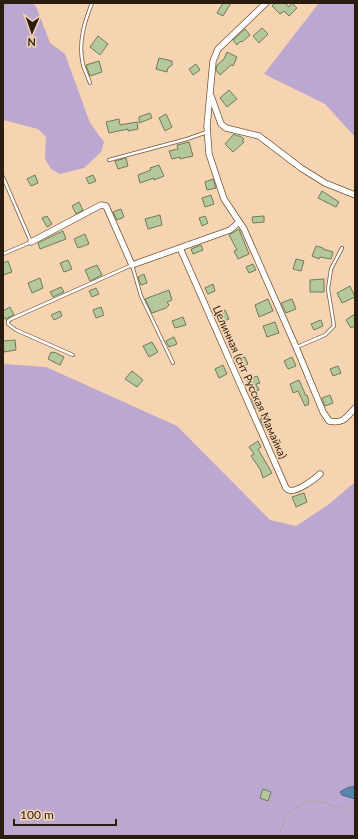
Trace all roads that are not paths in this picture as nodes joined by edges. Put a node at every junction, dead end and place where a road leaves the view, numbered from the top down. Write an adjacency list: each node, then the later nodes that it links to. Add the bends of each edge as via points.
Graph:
1 (92, 3): 3 (lane, via 81,37 83,65)
2 (266, 3): 4 (street, via 218,49 213,61)
3 (90, 83)
4 (210, 94): 5 (street); 8 (street, via 221,124 226,128 259,136 325,183)
5 (207, 132): 6 (lane, via 187,140); 9 (street, via 209,154 224,200)
6 (109, 160)
7 (3, 177): 10 (lane)
8 (355, 195)
9 (240, 222): 11 (street, via 230,230); 15 (street)
10 (31, 242): 13 (lane); 14 (street, via 101,205 106,206)
11 (180, 248): 14 (street); 19 (street, Целинная (снт Русская Мамайка), via 286,488 291,491 298,489)
12 (342, 248): 15 (lane, via 331,269 328,289 334,326 325,336)
13 (3, 254)
14 (132, 265): 16 (lane, via 8,321 16,330); 17 (lane, via 141,296)
15 (296, 347): 18 (street, via 329,421 338,422)
16 (73, 355)
17 (173, 362)
18 (355, 408)
19 (320, 474)

